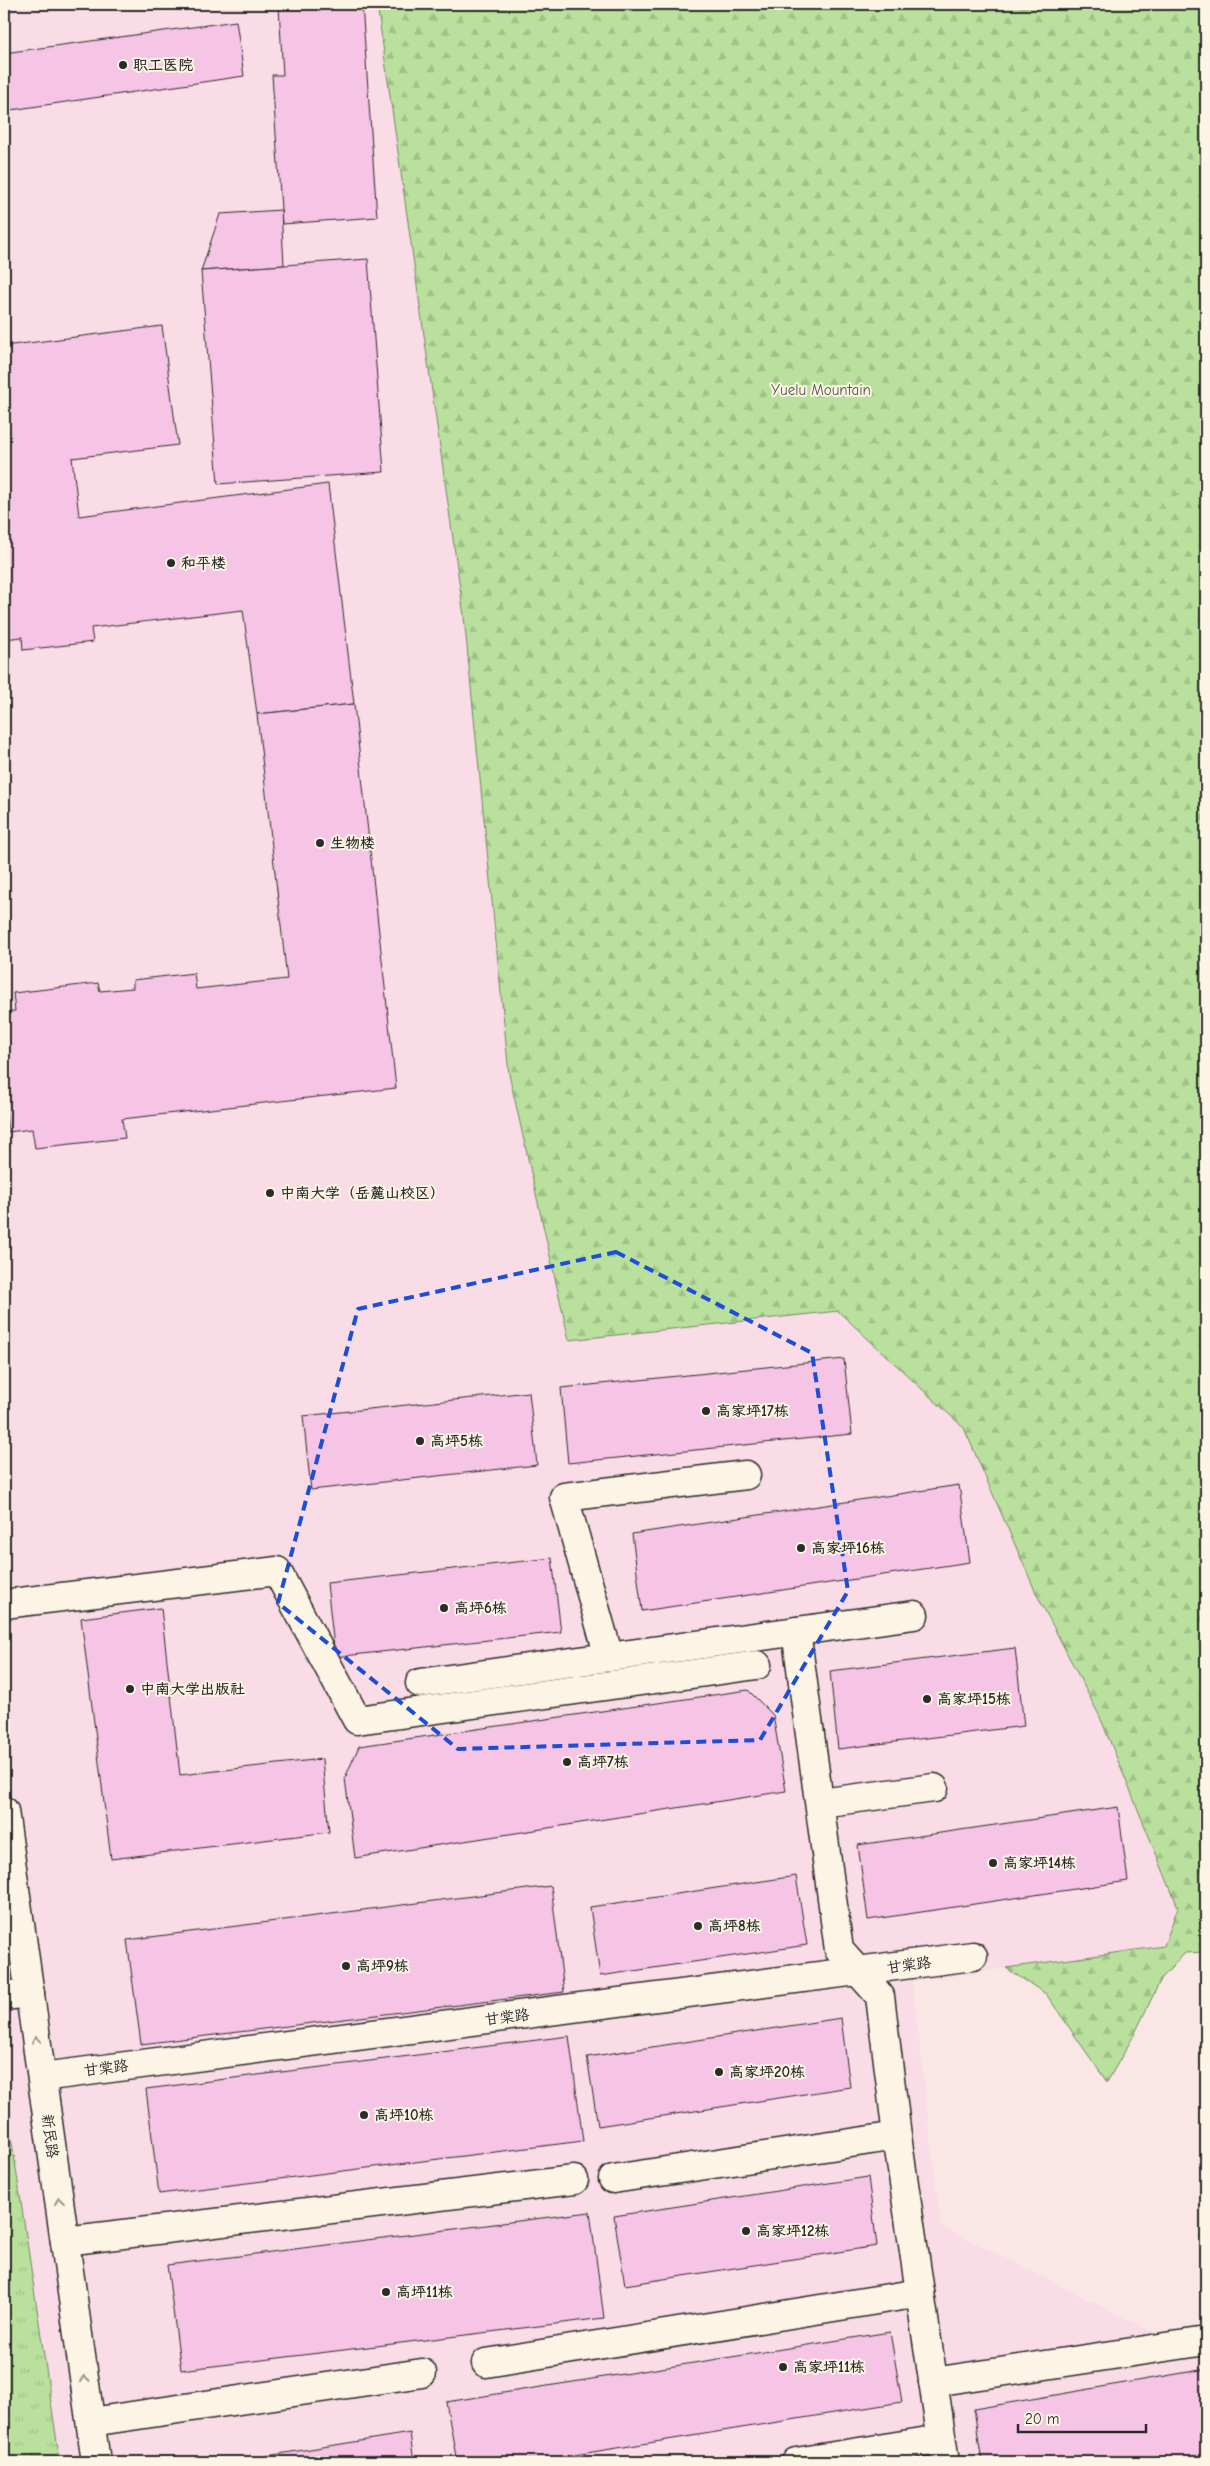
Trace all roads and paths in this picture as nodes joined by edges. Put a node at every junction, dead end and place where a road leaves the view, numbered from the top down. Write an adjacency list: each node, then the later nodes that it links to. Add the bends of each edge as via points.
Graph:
1 (746, 1475): 5 (street, via 564,1497)
2 (4, 1604): 6 (street, via 277,1571 357,1720)
3 (914, 1615): 4 (street)
4 (796, 1632): 5 (street); 9 (street)
5 (609, 1657): 7 (street)
6 (757, 1665)
7 (420, 1683)
8 (934, 1788): 9 (street)
9 (820, 1802): 12 (street, via 839,1950)
10 (4, 1810): 13 (street, 新民路)
11 (973, 1956): 12 (street, 甘棠路)
12 (859, 1972): 14 (street, 甘棠路); 15 (street, via 880,1996)
13 (17, 1994): 14 (street, 新民路, one-way to 13)
14 (42, 2076): 18 (street, 新民路, one-way to 14)
15 (897, 2136): 17 (street); 19 (street)
16 (574, 2180): 18 (street)
17 (614, 2180)
18 (65, 2241): 24 (street, 新民路, one-way to 18)
19 (920, 2293): 21 (street); 23 (street)
20 (1206, 2341): 23 (street)
21 (486, 2363)
22 (422, 2373): 24 (street)
23 (933, 2382): 25 (street)
24 (91, 2422): 26 (street, 新民路)
25 (943, 2450): 27 (street)
26 (96, 2462)
27 (796, 2462)

